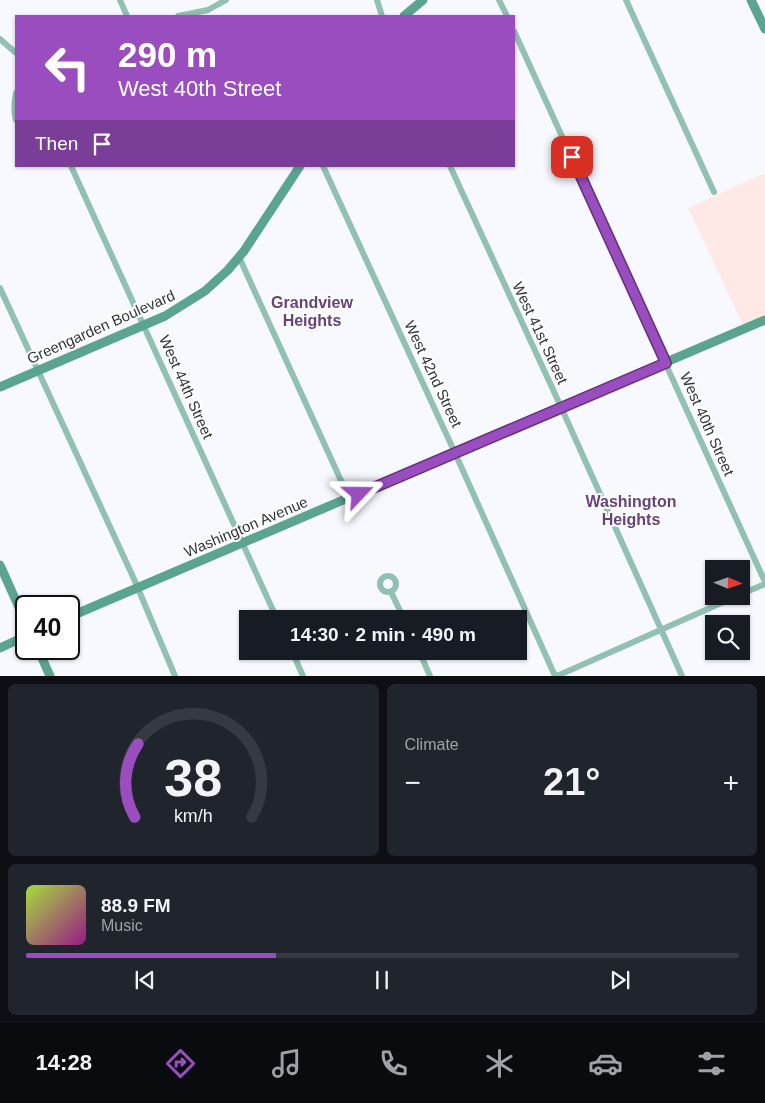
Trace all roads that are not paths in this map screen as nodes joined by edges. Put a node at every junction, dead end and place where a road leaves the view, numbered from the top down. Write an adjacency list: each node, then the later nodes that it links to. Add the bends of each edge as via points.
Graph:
1 (120, 0): 8 (street)
2 (226, 0): 9 (street, via 208,10)
3 (377, 0): 10 (street)
4 (423, 0): 11 (street)
5 (499, 0): 12 (street)
6 (626, 0): 23 (street)
7 (751, 0): 13 (street)
8 (128, 15)
9 (183, 15)
10 (382, 15)
11 (405, 15)
12 (506, 15)
13 (765, 29)
14 (515, 33): 28 (street, West 40th Street)
15 (0, 39): 16 (street)
16 (15, 52)
17 (15, 104): 18 (street)
18 (15, 117)
19 (71, 167): 27 (street, West 44th Street)
20 (299, 167): 24 (street, Greengarden Boulevard)
21 (323, 167): 32 (street, West 42nd Street)
22 (450, 167): 31 (street, West 41st Street)
23 (714, 192)
24 (239, 257): 27 (street, Greengarden Boulevard, via 205,291); 33 (street)
25 (0, 288): 29 (street)
26 (765, 320): 28 (street, Washington Avenue)
27 (145, 326): 29 (street, Greengarden Boulevard); 34 (street, West 44th Street)
28 (666, 363): 31 (street, Washington Avenue); 36 (street, West 40th Street)
29 (38, 370): 30 (street, Greengarden Boulevard); 37 (street)
30 (0, 387)
31 (561, 407): 32 (street, Washington Avenue); 45 (street, West 41st Street)
32 (455, 453): 33 (street, Washington Avenue); 55 (street, West 42nd Street)
33 (349, 498): 34 (street, Washington Avenue)
34 (244, 543): 37 (street, Washington Avenue); 42 (street, West 44th Street)
35 (0, 565): 40 (street)
36 (765, 583): 38 (street)
37 (138, 587): 44 (street, Washington Avenue); 52 (street)
38 (750, 590)
39 (391, 592): 43 (street)
40 (15, 598)
41 (716, 605): 45 (street)
42 (274, 610)
43 (400, 610)
44 (80, 612)
45 (661, 629): 55 (street); 56 (street, West 41st Street)
46 (15, 641): 47 (street)
47 (0, 648)
48 (43, 660): 51 (street)
49 (296, 660): 53 (street)
50 (423, 660): 54 (street)
51 (50, 676)
52 (175, 676)
53 (303, 676)
54 (430, 676)
55 (556, 676)
56 (682, 676)

